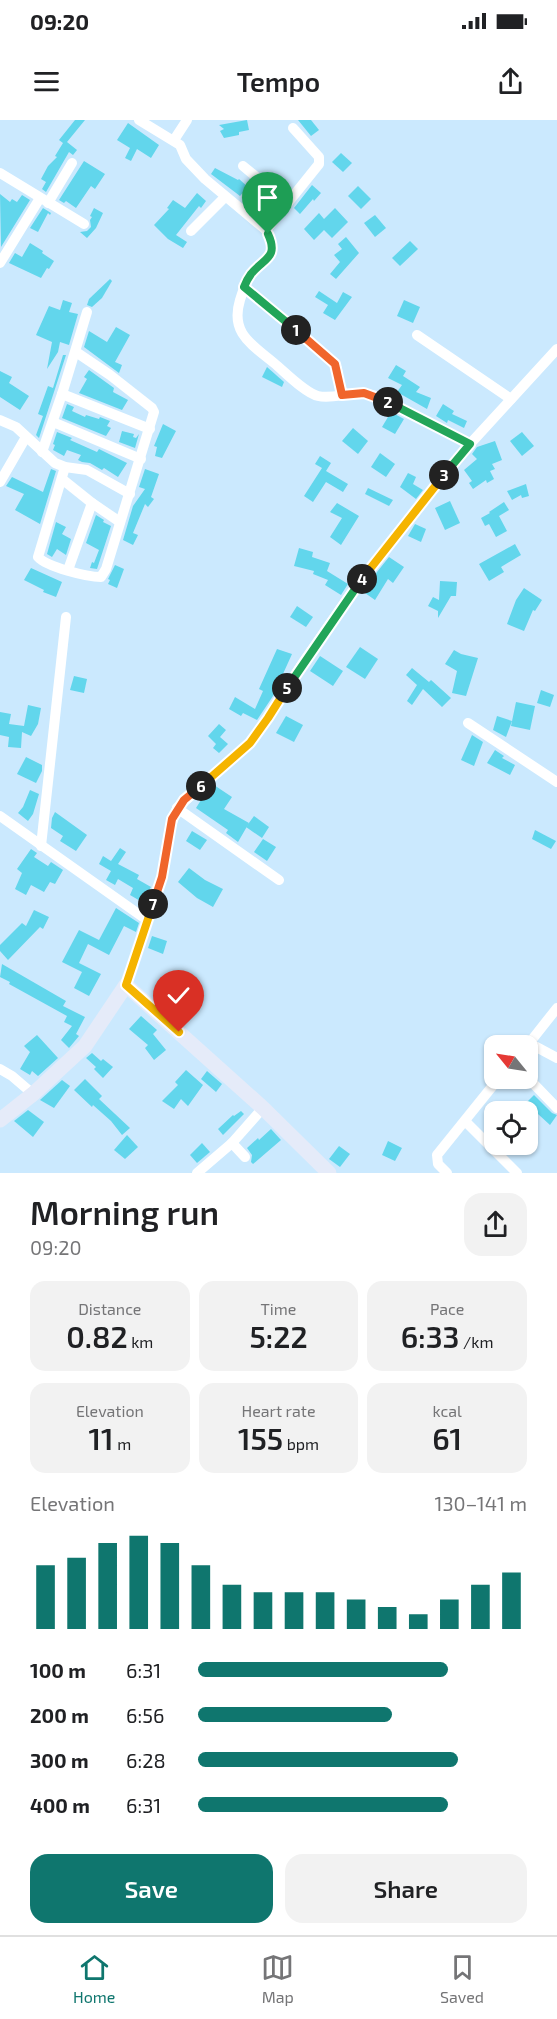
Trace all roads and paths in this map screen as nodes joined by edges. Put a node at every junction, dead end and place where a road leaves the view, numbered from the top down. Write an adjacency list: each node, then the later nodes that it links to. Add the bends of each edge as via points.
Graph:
1 (139, 120): 4 (street)
2 (186, 120): 4 (street)
3 (293, 128): 10 (street, via 320,161)
4 (174, 140): 8 (street, via 189,162)
5 (72, 163): 9 (street)
6 (243, 166): 10 (street)
7 (0, 173): 9 (street)
8 (225, 197): 12 (street); 13 (street)
9 (44, 200): 11 (street); 14 (street)
10 (288, 203): 12 (street)
11 (84, 224)
12 (266, 230): 15 (street, via 272,251)
13 (191, 231)
14 (0, 263)
15 (244, 287): 21 (street, via 334,363); 21 (street, via 237,316 242,335 309,392 324,397)
16 (87, 312): 19 (street)
17 (417, 335): 22 (street)
18 (557, 349): 22 (street)
19 (76, 352): 20 (street); 25 (street, via 152,408)
20 (62, 394): 24 (street); 25 (street)
21 (342, 395): 27 (street, via 373,395)
22 (511, 399): 27 (street)
23 (0, 420): 26 (street)
24 (53, 422): 28 (street); 29 (street)
25 (150, 429): 29 (street)
26 (26, 437): 28 (street); 31 (street)
27 (470, 444): 39 (street, via 352,592 259,731 240,753)
28 (42, 452): 30 (street)
29 (141, 459): 32 (street)
30 (63, 473): 32 (street, via 87,470); 33 (street); 35 (street, via 38,554 41,561)
31 (0, 482)
32 (130, 494): 34 (street)
33 (92, 503): 34 (street); 35 (street)
34 (120, 522): 35 (street, via 103,576)
35 (68, 570)
36 (66, 617): 41 (street)
37 (468, 723): 38 (street)
38 (557, 782)
39 (177, 808): 42 (street); 43 (street, via 162,877)
40 (0, 816): 41 (street)
41 (41, 846): 43 (street)
42 (279, 880)
43 (147, 920): 44 (street)
44 (126, 985): 52 (street, via 85,1046); 53 (street)
45 (557, 1008): 46 (street)
46 (535, 1035)
47 (538, 1049): 48 (street)
48 (557, 1058)
49 (0, 1070): 52 (street)
50 (538, 1088): 54 (street)
51 (490, 1089): 56 (street)
52 (33, 1094): 55 (street)
53 (263, 1108): 57 (street); 60 (street)
54 (557, 1108)
55 (0, 1119)
56 (465, 1121): 61 (street, via 437,1155 438,1164); 62 (street)
57 (232, 1143): 58 (street); 59 (street)
58 (245, 1157)
59 (197, 1173)
60 (329, 1173)
61 (447, 1173)
62 (517, 1173)

